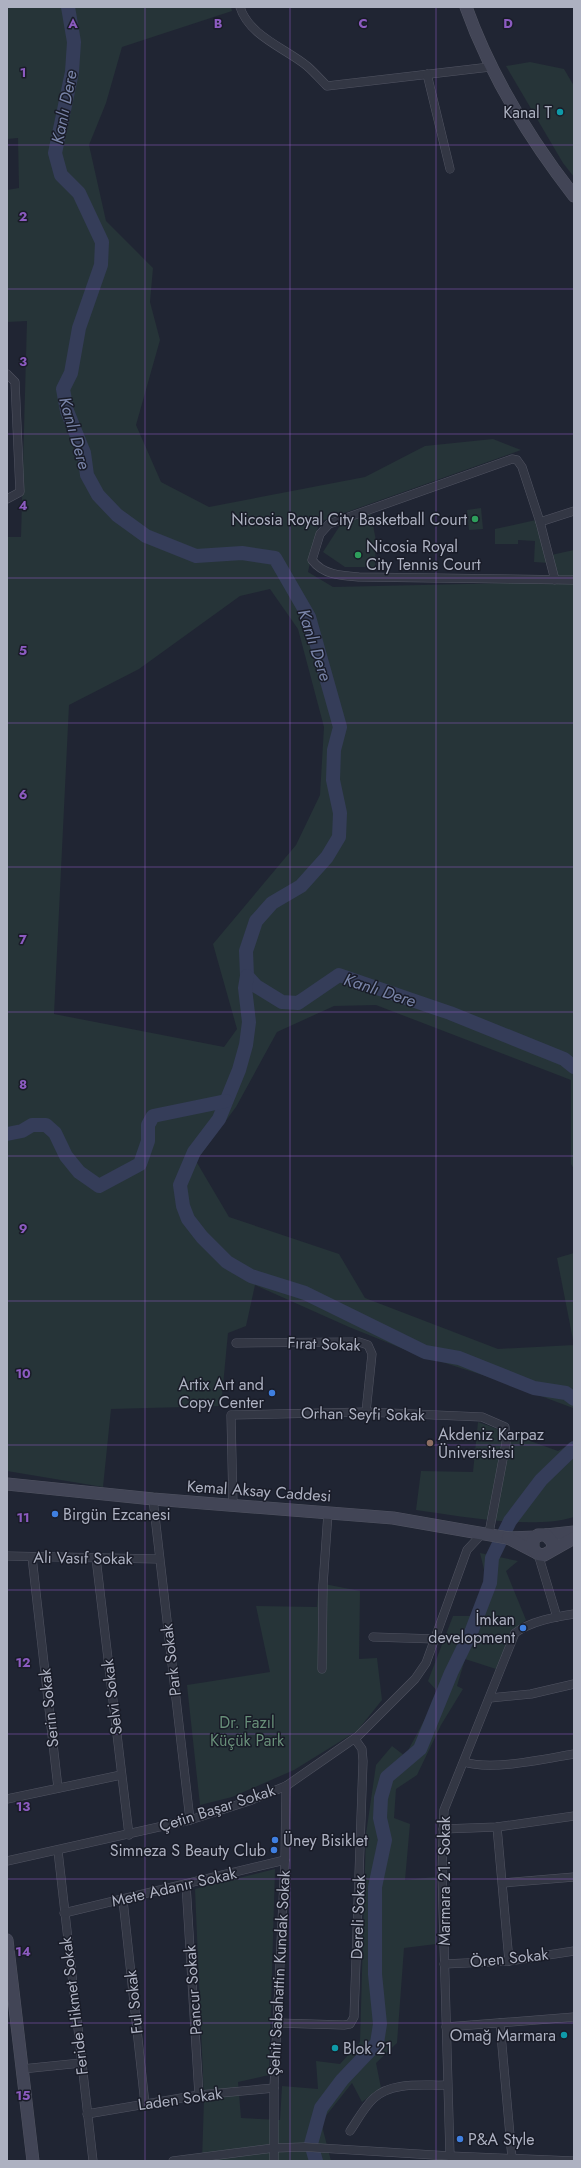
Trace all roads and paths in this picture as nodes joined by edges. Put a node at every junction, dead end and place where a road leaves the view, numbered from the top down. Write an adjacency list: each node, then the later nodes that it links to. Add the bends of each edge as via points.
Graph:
1 (240, 7): 4 (street, via 249,24 307,66 327,86)
2 (466, 7): 3 (main road)
3 (490, 67): 4 (street); 6 (main road, via 541,152)
4 (427, 74): 5 (street)
5 (450, 169)
6 (574, 196)
7 (7, 374): 8 (street, via 14,382 20,492)
8 (7, 498)
9 (574, 511): 10 (street)
10 (540, 522): 11 (street); 11 (street, via 522,467 517,460 504,460 439,486 329,524 320,534 312,560 318,568 341,576)
11 (555, 580): 12 (street)
12 (574, 580)
13 (236, 1343): 14 (street, Fırat Sokak, via 359,1342 368,1345 372,1354)
14 (366, 1412): 17 (street, Orhan Seyfi Sokak, via 231,1415); 20 (street, Orhan Seyfi Sokak, via 482,1417 505,1427 506,1443)
15 (7, 1484): 16 (main road, Kemal Aksay Caddesi)
16 (153, 1499): 17 (main road, Kemal Aksay Caddesi); 29 (street, Park Sokak)
17 (233, 1505): 18 (main road, Kemal Aksay Caddesi)
18 (328, 1513): 20 (main road, Kemal Aksay Caddesi, via 393,1518); 35 (street, via 322,1585)
19 (574, 1532): 21 (main road, Kemal Aksay Caddesi)
20 (489, 1533): 22 (main road, Kemal Aksay Caddesi); 34 (street, Çetin Başar Sokak, via 480,1536 470,1546)
21 (541, 1536): 22 (main road, Kemal Aksay Caddesi); 24 (main road, via 553,1543); 25 (main road, via 532,1543)
22 (508, 1538): 25 (main road, Kemal Aksay Caddesi)
23 (574, 1538): 24 (main road)
24 (551, 1551): 25 (main road, via 544,1555); 30 (street)
25 (536, 1553): 30 (street)
26 (7, 1556): 27 (street, Ali Vasıf Sokak)
27 (32, 1557): 28 (street, Ali Vasıf Sokak); 43 (street, Serin Sokak)
28 (96, 1558): 29 (street, Ali Vasıf Sokak); 41 (street, Selvi Sokak)
29 (159, 1559): 46 (street, Park Sokak)
30 (546, 1577): 32 (street)
31 (574, 1614): 32 (street, Marmara 21. Sokak)
32 (557, 1617): 37 (street, Marmara 21. Sokak, via 515,1633)
33 (373, 1637): 34 (street)
34 (436, 1639): 38 (street, Çetin Başar Sokak, via 426,1663 415,1679)
35 (322, 1669)
36 (574, 1684): 37 (street, via 531,1694)
37 (490, 1698): 40 (street, Marmara 21. Sokak)
38 (355, 1739): 42 (street, Çetin Başar Sokak); 64 (street, Dereli Sokak, via 362,1749 363,1761 354,2017 350,2024)
39 (574, 1754): 40 (street, via 476,1766)
40 (464, 1762): 48 (street, Marmara 21. Sokak, via 444,1810)
41 (121, 1775): 43 (street); 49 (street, Selvi Sokak)
42 (286, 1786): 46 (street, Çetin Başar Sokak, via 250,1801); 51 (street, Şehit Sabahattin Kundak Sokak)
43 (58, 1788): 44 (street)
44 (7, 1799)
45 (574, 1816): 47 (street)
46 (190, 1820): 49 (street, Çetin Başar Sokak)
47 (496, 1827): 48 (street); 54 (street)
48 (443, 1829): 61 (street, Marmara 21. Sokak)
49 (129, 1835): 50 (street, Çetin Başar Sokak)
50 (58, 1851): 52 (street, Çetin Başar Sokak); 57 (street, Feride Hikmet Sokak)
51 (285, 1860): 55 (street, Mete Adanır Sokak); 64 (street, Şehit Sabahattin Kundak Sokak)
52 (7, 1861)
53 (574, 1877): 54 (street)
54 (503, 1883): 60 (street)
55 (186, 1884): 56 (street, Mete Adanır Sokak); 71 (street, Pancur Sokak)
56 (123, 1900): 57 (street, Mete Adanır Sokak); 72 (street, Ful Sokak)
57 (64, 1913): 67 (street, Feride Hikmet Sokak)
58 (7, 1940): 62 (main road)
59 (574, 1951): 60 (street, Ören Sokak)
60 (509, 1961): 61 (street, Ören Sokak)
61 (444, 1964): 66 (street, Marmara 21. Sokak)
62 (10, 1992): 68 (main road)
63 (574, 2017): 65 (street)
64 (278, 2023): 70 (street, Şehit Sabahattin Kundak Sokak)
65 (500, 2023): 66 (street); 77 (street)
66 (446, 2027): 69 (street, Marmara 21. Sokak)
67 (81, 2063): 68 (street); 73 (street, Feride Hikmet Sokak)
68 (22, 2069): 79 (main road)
69 (447, 2085): 74 (street, via 400,2087 385,2091 374,2098); 76 (street, Marmara 21. Sokak)
70 (274, 2088): 71 (street, Laden Sokak); 75 (street, Şehit Sabahattin Kundak Sokak)
71 (199, 2095): 72 (street, Laden Sokak)
72 (145, 2104): 73 (street, Laden Sokak)
73 (87, 2114): 80 (street, Feride Hikmet Sokak)
74 (350, 2131)
75 (274, 2148): 76 (street, via 304,2147); 78 (street); 82 (street, Şehit Sabahattin Kundak Sokak)
76 (450, 2156): 77 (street)
77 (512, 2158): 83 (street)
78 (194, 2160): 81 (street)
79 (33, 2161)
80 (93, 2161)
81 (173, 2161)
82 (274, 2161)
83 (574, 2161)

